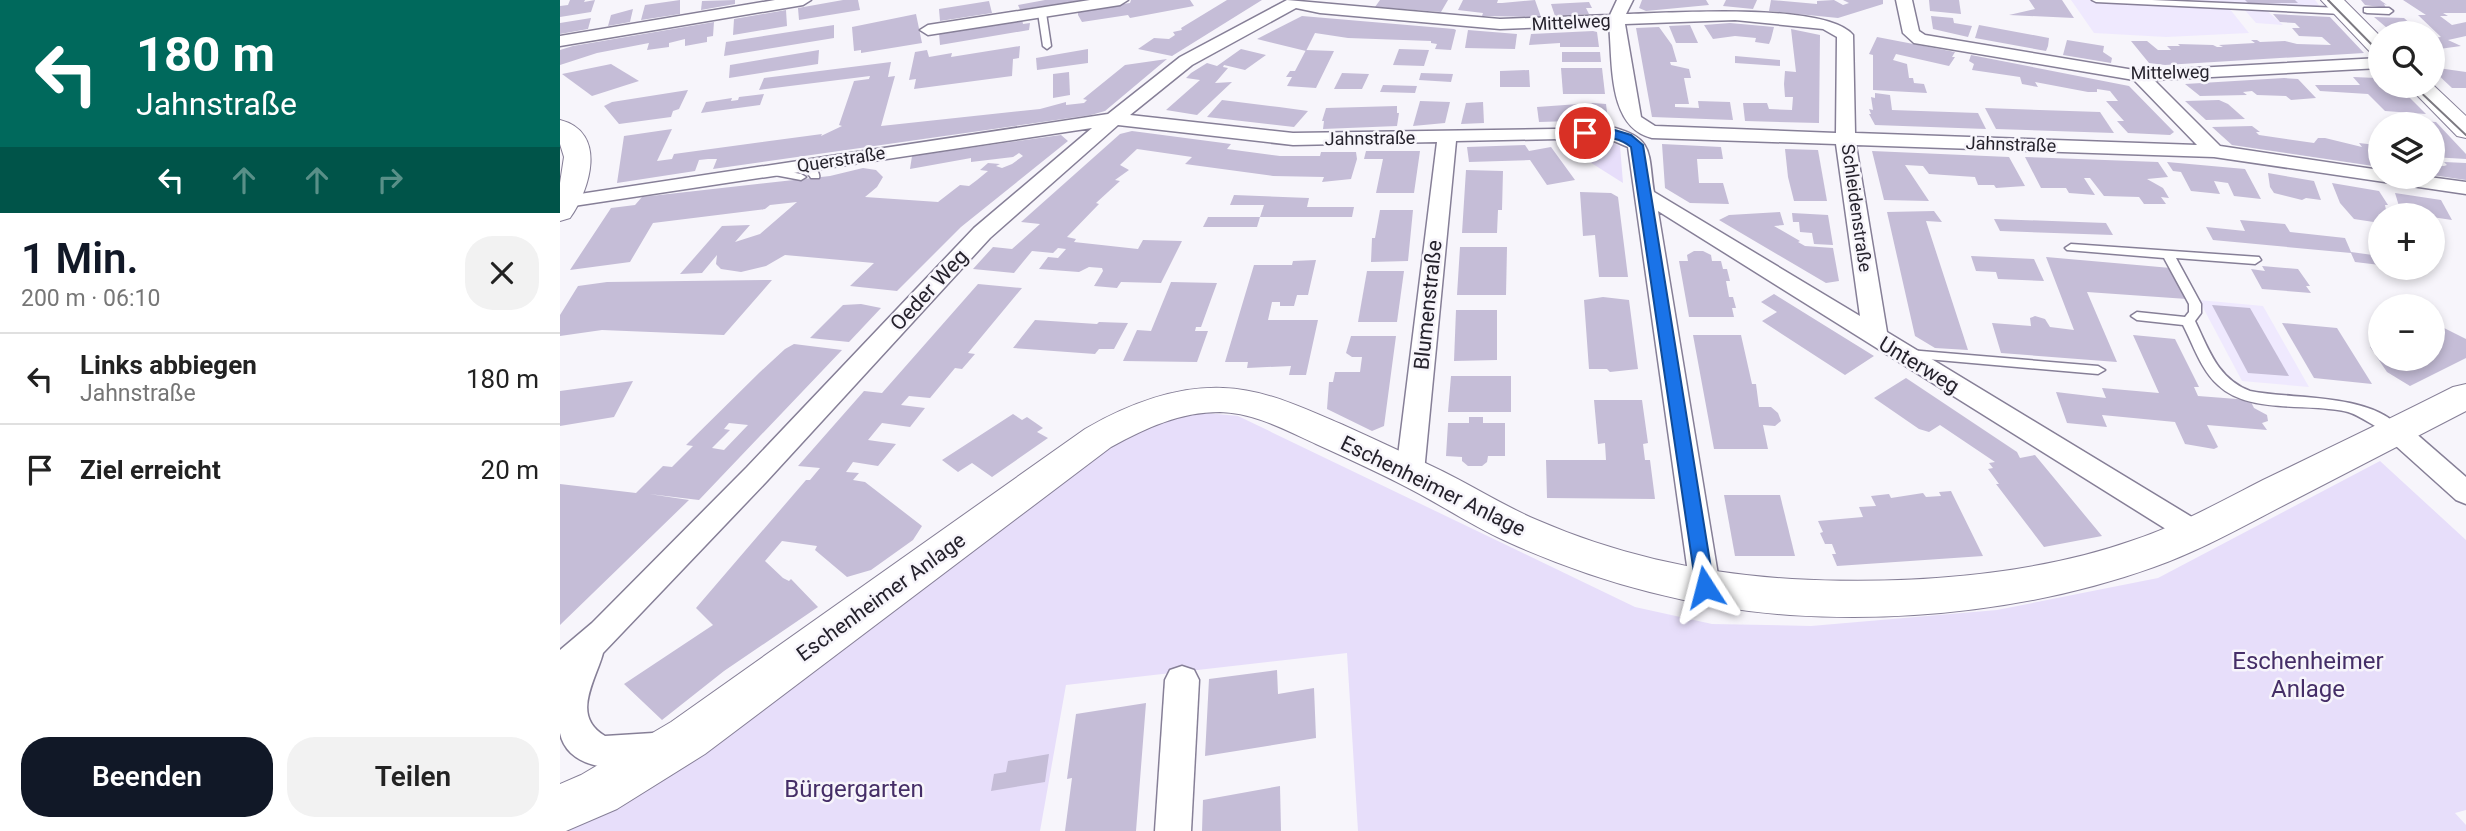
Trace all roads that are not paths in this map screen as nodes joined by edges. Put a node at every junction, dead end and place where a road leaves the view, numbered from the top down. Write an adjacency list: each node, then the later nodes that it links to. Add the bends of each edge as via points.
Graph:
1 (803, 0): 15 (street)
2 (1120, 0): 10 (street)
3 (1625, 0): 11 (street)
4 (1904, 0): 18 (street, Mittelweg, via 1911,33 1920,38)
5 (2096, 0): 7 (lane)
6 (1297, 1): 11 (street, Mittelweg, via 1320,8 1500,24); 20 (street, Oeder Weg, via 1186,61)
7 (2337, 6): 14 (main road)
8 (2367, 10): 9 (lane)
9 (2389, 11)
10 (1042, 13): 12 (street); 16 (lane)
11 (1616, 20): 13 (street, Mittelweg, via 1735,15 1827,26); 23 (street)
12 (928, 30)
13 (1845, 35): 25 (street, Schleidenstraße)
14 (2368, 37)
15 (560, 41)
16 (1047, 46)
17 (2368, 63): 18 (street, Mittelweg)
18 (2140, 76): 26 (street)
19 (2433, 98): 22 (main road)
20 (1115, 118): 24 (street, Jahnstraße, via 1293,139); 27 (street, Querstraße); 47 (street, Oeder Weg, via 982,233)
21 (560, 128): 32 (main road, via 570,136 580,157)
22 (2466, 130)
23 (1633, 132): 24 (street, Jahnstraße); 25 (street, Jahnstraße); 31 (street)
24 (1447, 138): 43 (street, Blumenstraße)
25 (1847, 138): 26 (street, Jahnstraße); 38 (street, Schleidenstraße, via 1846,156)
26 (2214, 151): 28 (street, Jahnstraße)
27 (807, 173): 32 (street, Querstraße, via 767,170)
28 (2368, 174)
29 (2445, 185): 30 (street)
30 (2466, 188)
31 (1644, 194): 38 (street, Unterweg); 46 (street)
32 (564, 206)
33 (2071, 248): 34 (lane)
34 (2169, 256): 35 (lane); 37 (lane, via 2196,304)
35 (2255, 260)
36 (2137, 316): 37 (lane)
37 (2188, 321): 42 (lane, via 2215,372 2235,391 2346,406)
38 (1876, 339): 39 (street, Unterweg)
39 (1901, 354): 40 (lane); 45 (street, Unterweg)
40 (2098, 370)
41 (2466, 396): 42 (main road, Eschenheimer Anlage)
42 (2396, 431): 44 (street); 45 (main road, Eschenheimer Anlage)
43 (1410, 472): 46 (main road, Eschenheimer Anlage, via 1521,530 1567,548); 50 (main road, Eschenheimer Anlage, via 1284,414 1244,402 1198,401 1141,415 1098,438)
44 (2466, 493)
45 (2195, 533): 46 (main road, Eschenheimer Anlage, via 2112,565 1967,590 1793,597)
46 (1705, 587)
47 (603, 633): 48 (street, Oeder Weg); 50 (street, Oeder Weg, via 581,662 571,685 568,723 575,736 589,747 629,753 659,749)
48 (560, 670)
49 (1182, 680): 52 (street)
50 (688, 738): 51 (main road, Eschenheimer Anlage, via 599,792)
51 (560, 809)
52 (1172, 831)

